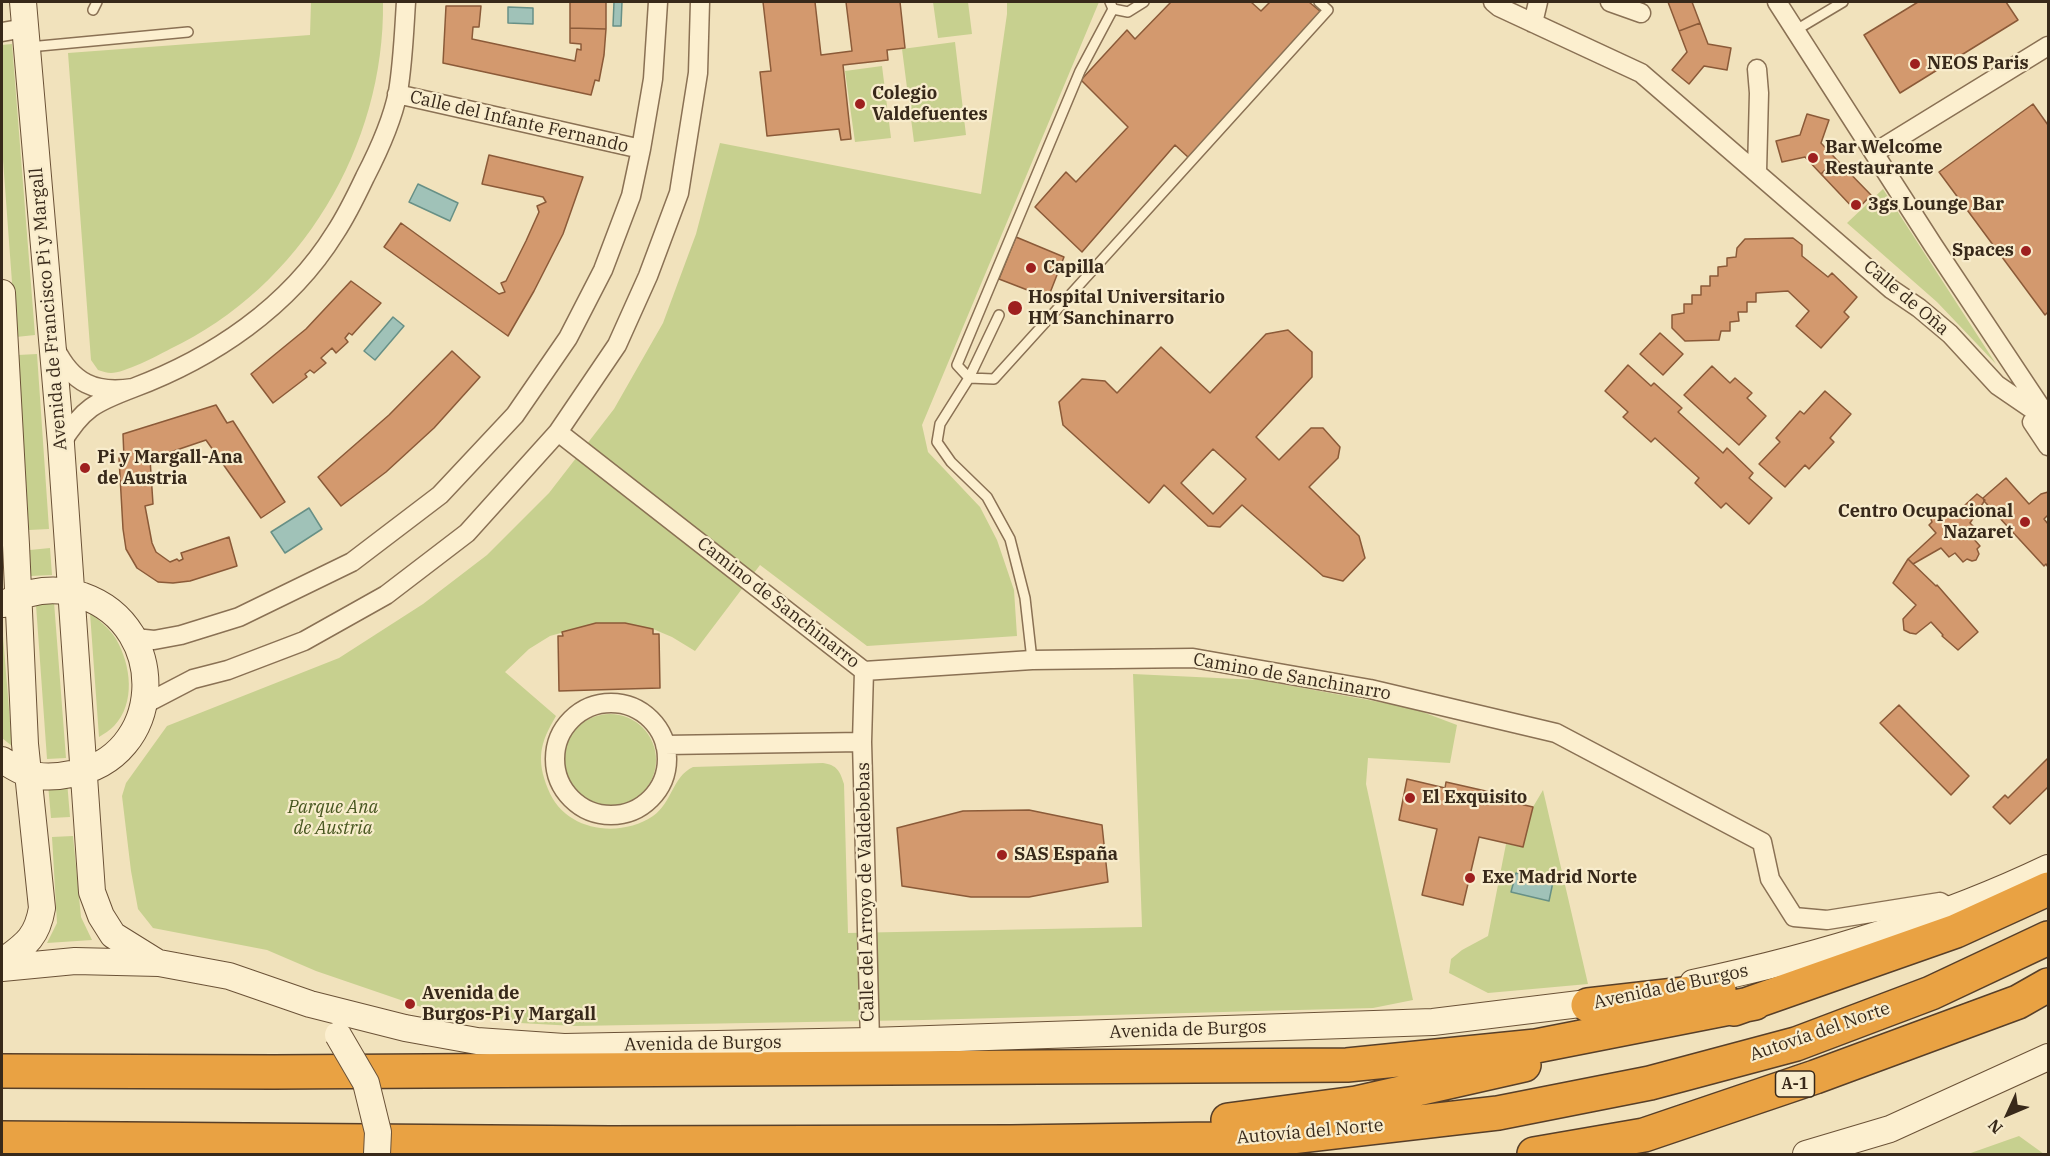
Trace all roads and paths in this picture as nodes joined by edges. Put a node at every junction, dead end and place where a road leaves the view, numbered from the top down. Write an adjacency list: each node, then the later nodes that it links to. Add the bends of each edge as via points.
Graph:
1 (23, 2): 17 (street, Avenida de Francisco Pi y Margall)
2 (406, 2): 20 (street)
3 (658, 2): 21 (street, via 653,79)
4 (700, 2): 33 (street, via 698,73 679,193 617,345)
5 (1144, 2): 12 (lane, via 1128,12)
6 (1319, 2): 28 (lane, via 1328,10 994,379)
7 (1493, 2): 14 (street, Calle de Oña)
8 (1538, 2): 14 (street)
9 (1610, 2): 13 (street)
10 (1777, 2): 15 (street)
11 (1843, 2): 15 (lane)
12 (1112, 5): 28 (lane, via 1080,71 957,365)
13 (1641, 13)
14 (1533, 23): 23 (street, Calle de Oña, via 1641,73)
15 (1796, 30): 22 (street)
16 (188, 32): 17 (lane)
17 (18, 36): 26 (street, Avenida de Francisco Pi y Margall)
18 (2049, 46): 22 (street)
19 (1757, 69): 23 (street)
20 (398, 94): 21 (street, Calle del Infante Fernando); 29 (street, via 381,145 357,194 335,234 309,268 260,316 202,357)
21 (641, 149): 38 (street, via 631,196 603,270 568,338 515,415 440,495 352,562 239,617 181,635 154,640)
22 (1874, 153): 27 (street)
23 (1757, 172): 30 (street, Calle de Oña, via 1887,294 1919,308)
24 (2, 293): 37 (street)
25 (999, 315): 28 (lane)
26 (54, 344): 29 (street, via 67,367 87,384 105,390); 34 (street, Avenida de Francisco Pi y Margall)
27 (2001, 346): 30 (street); 31 (street)
28 (969, 378): 39 (lane, via 940,424 937,442 951,462 987,497 1010,539 1025,598)
29 (133, 388): 34 (street, via 92,406 76,420)
30 (2019, 402): 32 (street, Calle de Oña, via 2035,411); 35 (street)
31 (2049, 419)
32 (2049, 430)
33 (558, 432): 40 (street, Camino de Sanchinarro); 41 (street, via 467,533 386,595 304,641 193,680)
34 (61, 444): 36 (street, Avenida de Francisco Pi y Margall)
35 (2049, 446)
36 (71, 591): 37 (street, via 44,590); 38 (street, via 96,600 118,616); 45 (street, Avenida de Francisco Pi y Margall)
37 (9, 601): 46 (street)
38 (135, 638): 41 (street, via 144,659)
39 (1032, 660): 40 (street, Camino de Sanchinarro); 49 (street, Camino de Sanchinarro, via 1193,658 1370,689 1556,733 1762,842 1770,879 1794,917 1827,921 1940,902)
40 (864, 671): 42 (street, Calle del Arroyo de Valdebebas)
41 (145, 704): 45 (street, via 133,733 112,757)
42 (862, 742): 43 (street, Calle del Arroyo de Valdebebas); 58 (street, Calle del Arroyo de Valdebebas)
43 (666, 745): 43 (street, via 658,727 627,704 607,702 588,706 560,732 555,770 573,801 588,811 624,814 654,795 663,780)
44 (2, 760): 46 (street)
45 (84, 772): 46 (street, via 56,777); 52 (street, Avenida de Francisco Pi y Margall, via 92,892 101,916 113,935)
46 (27, 773): 51 (street, via 42,908 29,942)
47 (2049, 868): 49 (street, via 1995,893)
48 (2049, 889): 49 (highway)
49 (1952, 921): 55 (highway); 57 (highway, via 1746,987)
50 (2049, 938): 62 (highway, Autovía del Norte / A-1, via 1931,993 1796,1044 1650,1083 1498,1113 1281,1138)
51 (2, 962)
52 (159, 963): 53 (street, Avenida de Burgos, via 75,961); 56 (street, Avenida de Burgos, via 229,976)
53 (2, 968)
54 (2049, 985): 64 (highway, A-1, via 2018,1002 1644,1135)
55 (1755, 1003): 60 (highway, via 1536,1046 1347,1065); 62 (highway, via 1629,1040 1356,1104)
56 (310, 1004): 58 (street, Avenida de Burgos, via 477,1041 564,1047); 63 (street, Avenida de Burgos, bridge, via 338,1035 366,1083 378,1132)
57 (1588, 1005): 58 (street, Avenida de Burgos, via 1433,1022)
58 (870, 1041)
59 (2049, 1057): 65 (street, via 1890,1129)
60 (2, 1071)
61 (2, 1138): 62 (highway, Autovía del Norte / A-1)
62 (1011, 1142)
63 (377, 1155)
64 (1534, 1155)
65 (1806, 1155)

